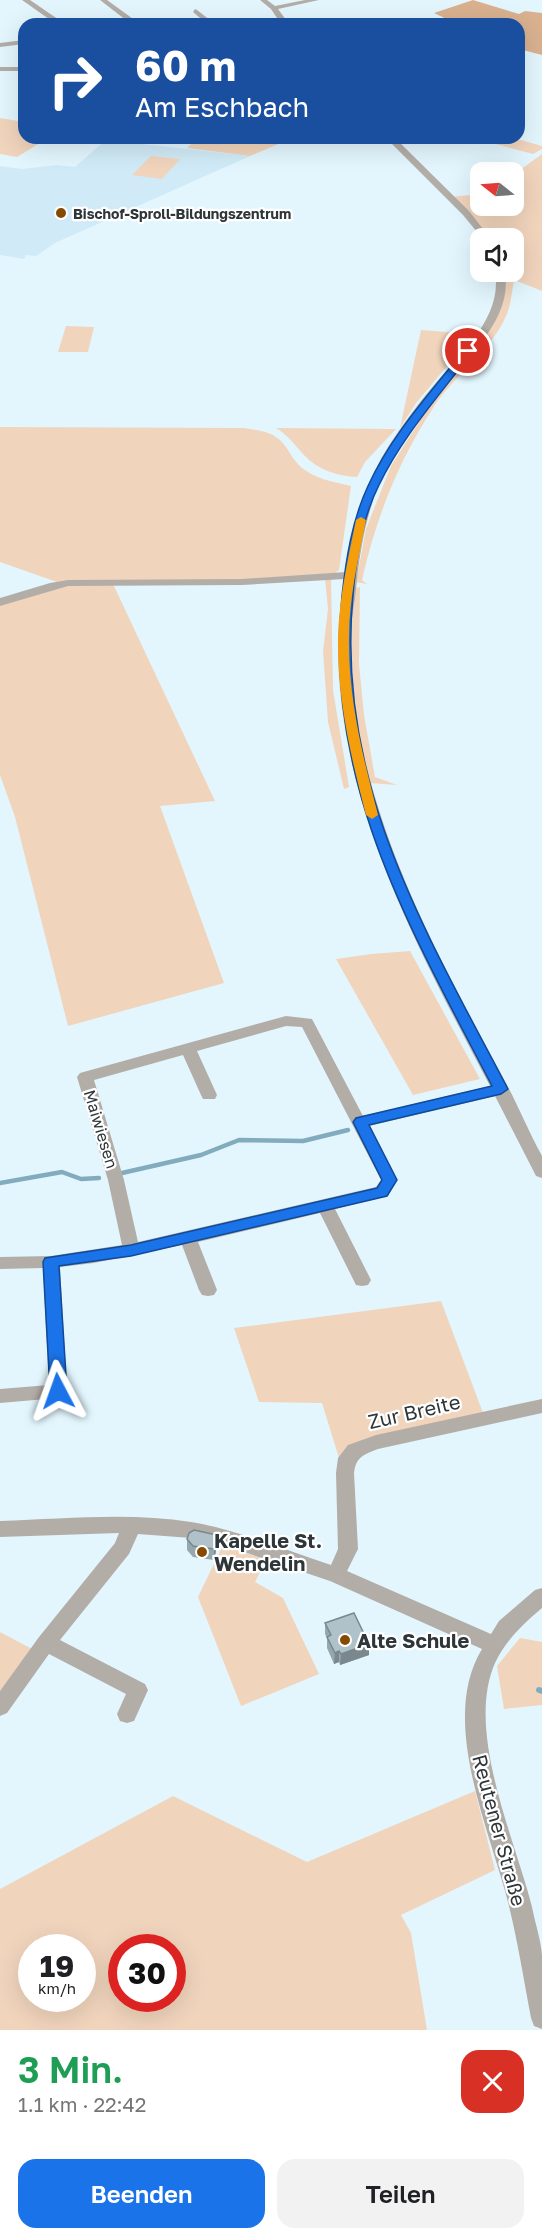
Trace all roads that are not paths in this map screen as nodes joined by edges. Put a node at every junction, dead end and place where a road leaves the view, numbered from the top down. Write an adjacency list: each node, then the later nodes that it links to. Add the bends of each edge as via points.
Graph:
1 (26, 0): 7 (street)
2 (103, 0): 8 (street)
3 (263, 0): 5 (street)
4 (316, 0): 5 (street)
5 (274, 8): 10 (street)
6 (195, 11): 9 (street)
7 (52, 18)
8 (128, 18)
9 (204, 18)
10 (281, 18)
11 (18, 43): 12 (street)
12 (0, 45)
13 (0, 69): 14 (street)
14 (18, 69)
15 (396, 144): 16 (street)
16 (478, 228)
17 (500, 282): 18 (street, via 500,293 482,334 407,429 373,486 358,529)
18 (350, 575): 19 (street, via 242,582 54,585); 21 (street, via 343,638 345,672 363,789 381,843 426,946)
19 (0, 602)
20 (188, 1049): 22 (street); 23 (street, Maiwiesen, via 286,1021 307,1023); 27 (street, Maiwiesen, via 85,1077 116,1180)
21 (501, 1089): 23 (street); 24 (street)
22 (209, 1095)
23 (361, 1122): 25 (street, via 389,1180 382,1192)
24 (542, 1172)
25 (325, 1205): 26 (street); 30 (street)
26 (188, 1238): 27 (street); 31 (street)
27 (131, 1250): 28 (street)
28 (51, 1262): 29 (street); 32 (street, via 58,1391)
29 (0, 1263)
30 (362, 1280)
31 (208, 1290)
32 (0, 1396)
33 (542, 1406): 36 (street, Zur Breite, via 355,1450 347,1458 345,1473 348,1549)
34 (129, 1525): 35 (street); 36 (street, via 191,1530 226,1538); 38 (street, via 122,1548)
35 (0, 1529)
36 (336, 1575): 39 (street)
37 (542, 1596): 39 (street, Reutener Straße, via 517,1614)
38 (46, 1643): 40 (street); 41 (street, via 138,1690)
39 (493, 1644): 42 (street, Reutener Straße, via 477,1693 478,1749)
40 (0, 1707)
41 (127, 1714)
42 (539, 1982): 43 (street, Reutener Straße)
43 (542, 2018)

